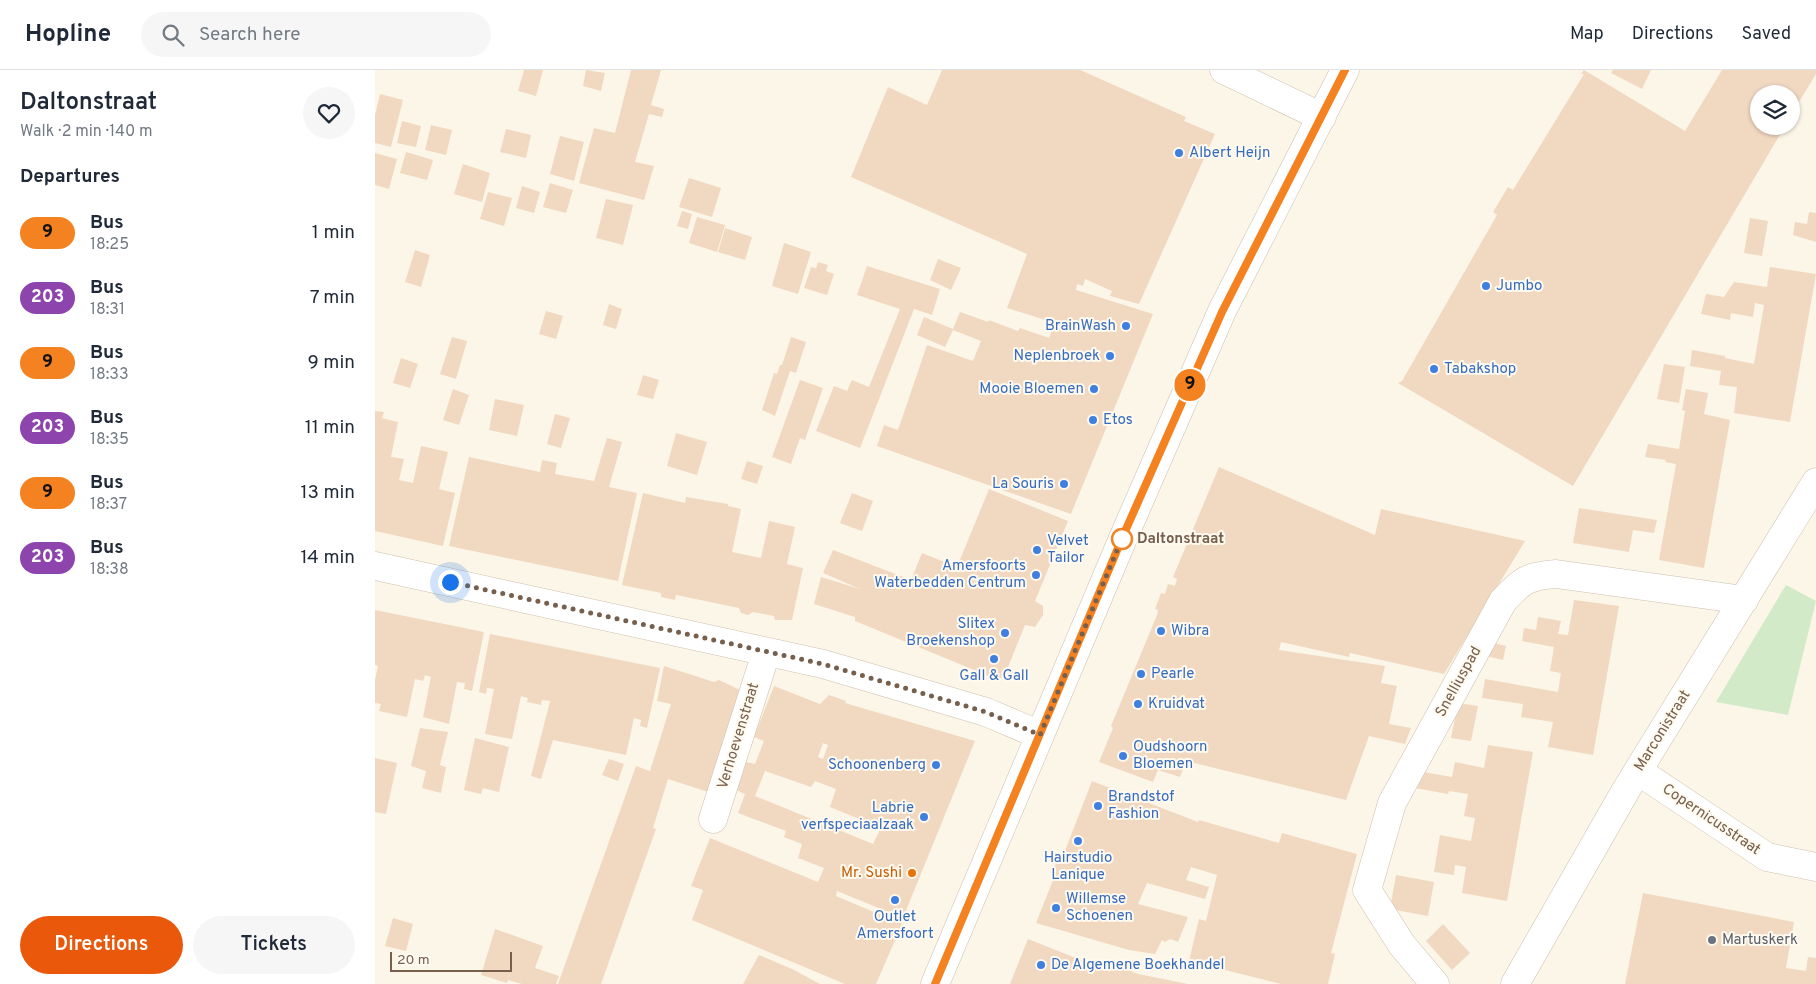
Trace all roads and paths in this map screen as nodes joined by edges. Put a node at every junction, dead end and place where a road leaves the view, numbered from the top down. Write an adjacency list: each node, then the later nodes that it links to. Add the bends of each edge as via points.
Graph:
1 (1224, 70): 3 (street)
2 (1345, 70): 3 (street)
3 (1322, 117): 8 (street, via 1222,312)
4 (1816, 482): 6 (street, Marconistraat)
5 (375, 566): 7 (street)
6 (1744, 600): 9 (street, Marconistraat); 13 (street, Snelliuspad, via 1539,574 1526,578 1503,601 1392,803 1367,890 1402,945)
7 (766, 653): 8 (street, via 823,664 986,712); 10 (street, Verhoevenstraat)
8 (1040, 735): 12 (street)
9 (1639, 771): 11 (street, Copernicusstraat, via 1767,857); 14 (street, Marconistraat)
10 (713, 819)
11 (1816, 867)
12 (935, 984)
13 (1435, 984)
14 (1515, 984)

